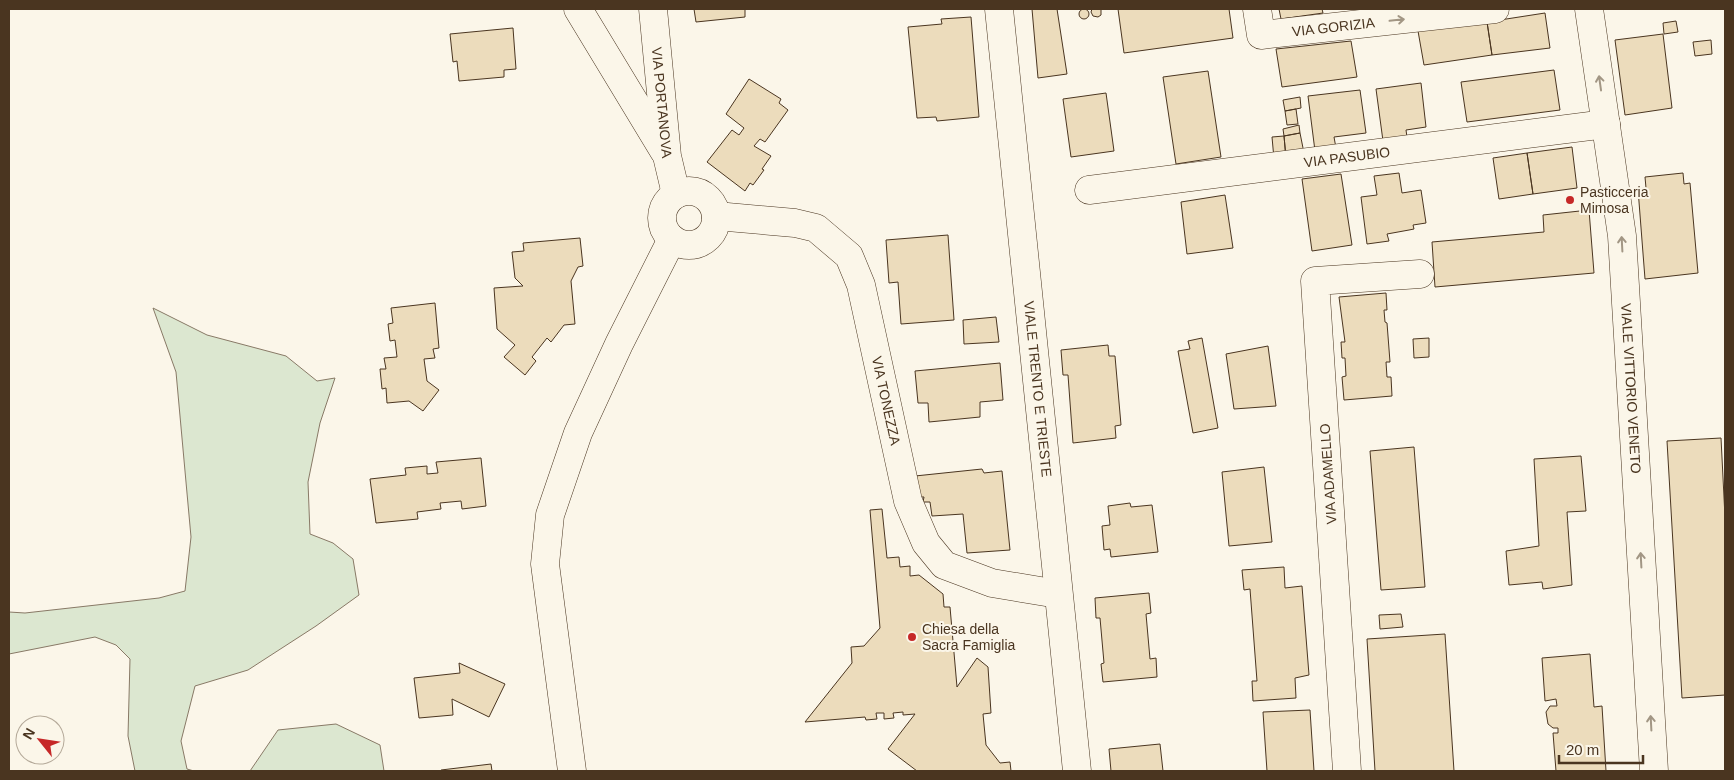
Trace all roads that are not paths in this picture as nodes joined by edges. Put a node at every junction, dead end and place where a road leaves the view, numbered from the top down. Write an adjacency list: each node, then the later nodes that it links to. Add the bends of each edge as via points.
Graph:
1 (578, 9): 8 (street)
2 (653, 9): 8 (street, VIA PORTANOVA)
3 (999, 9): 14 (street, VIALE TRENTO E TRIESTE)
4 (1258, 9): 5 (street, VIA GORIZIA, one-way to 5, via 1261,35)
5 (1495, 9)
6 (1589, 9): 7 (street, VIALE VITTORIO VENETO, one-way to 6)
7 (1606, 124): 9 (street, VIA PASUBIO); 18 (street, VIALE VITTORIO VENETO, one-way to 7, via 1622,236)
8 (667, 156): 10 (street, VIA PORTANOVA)
9 (1089, 190)
10 (676, 194): 11 (street, via 693,191 702,194 714,207); 12 (street, via 664,207 662,216 662,225)
11 (716, 216): 12 (street, via 711,233 697,244 680,244); 14 (street, VIA TONEZZA, via 816,228 849,256 861,284 908,501 926,543 944,565 992,583)
12 (672, 239): 15 (street, via 578,434 550,515 545,564)
13 (1420, 274): 17 (street, VIA ADAMELLO, via 1316,281)
14 (1058, 594): 16 (street, VIALE TRENTO E TRIESTE)
15 (572, 771)
16 (1077, 771)
17 (1348, 771)
18 (1654, 771)

